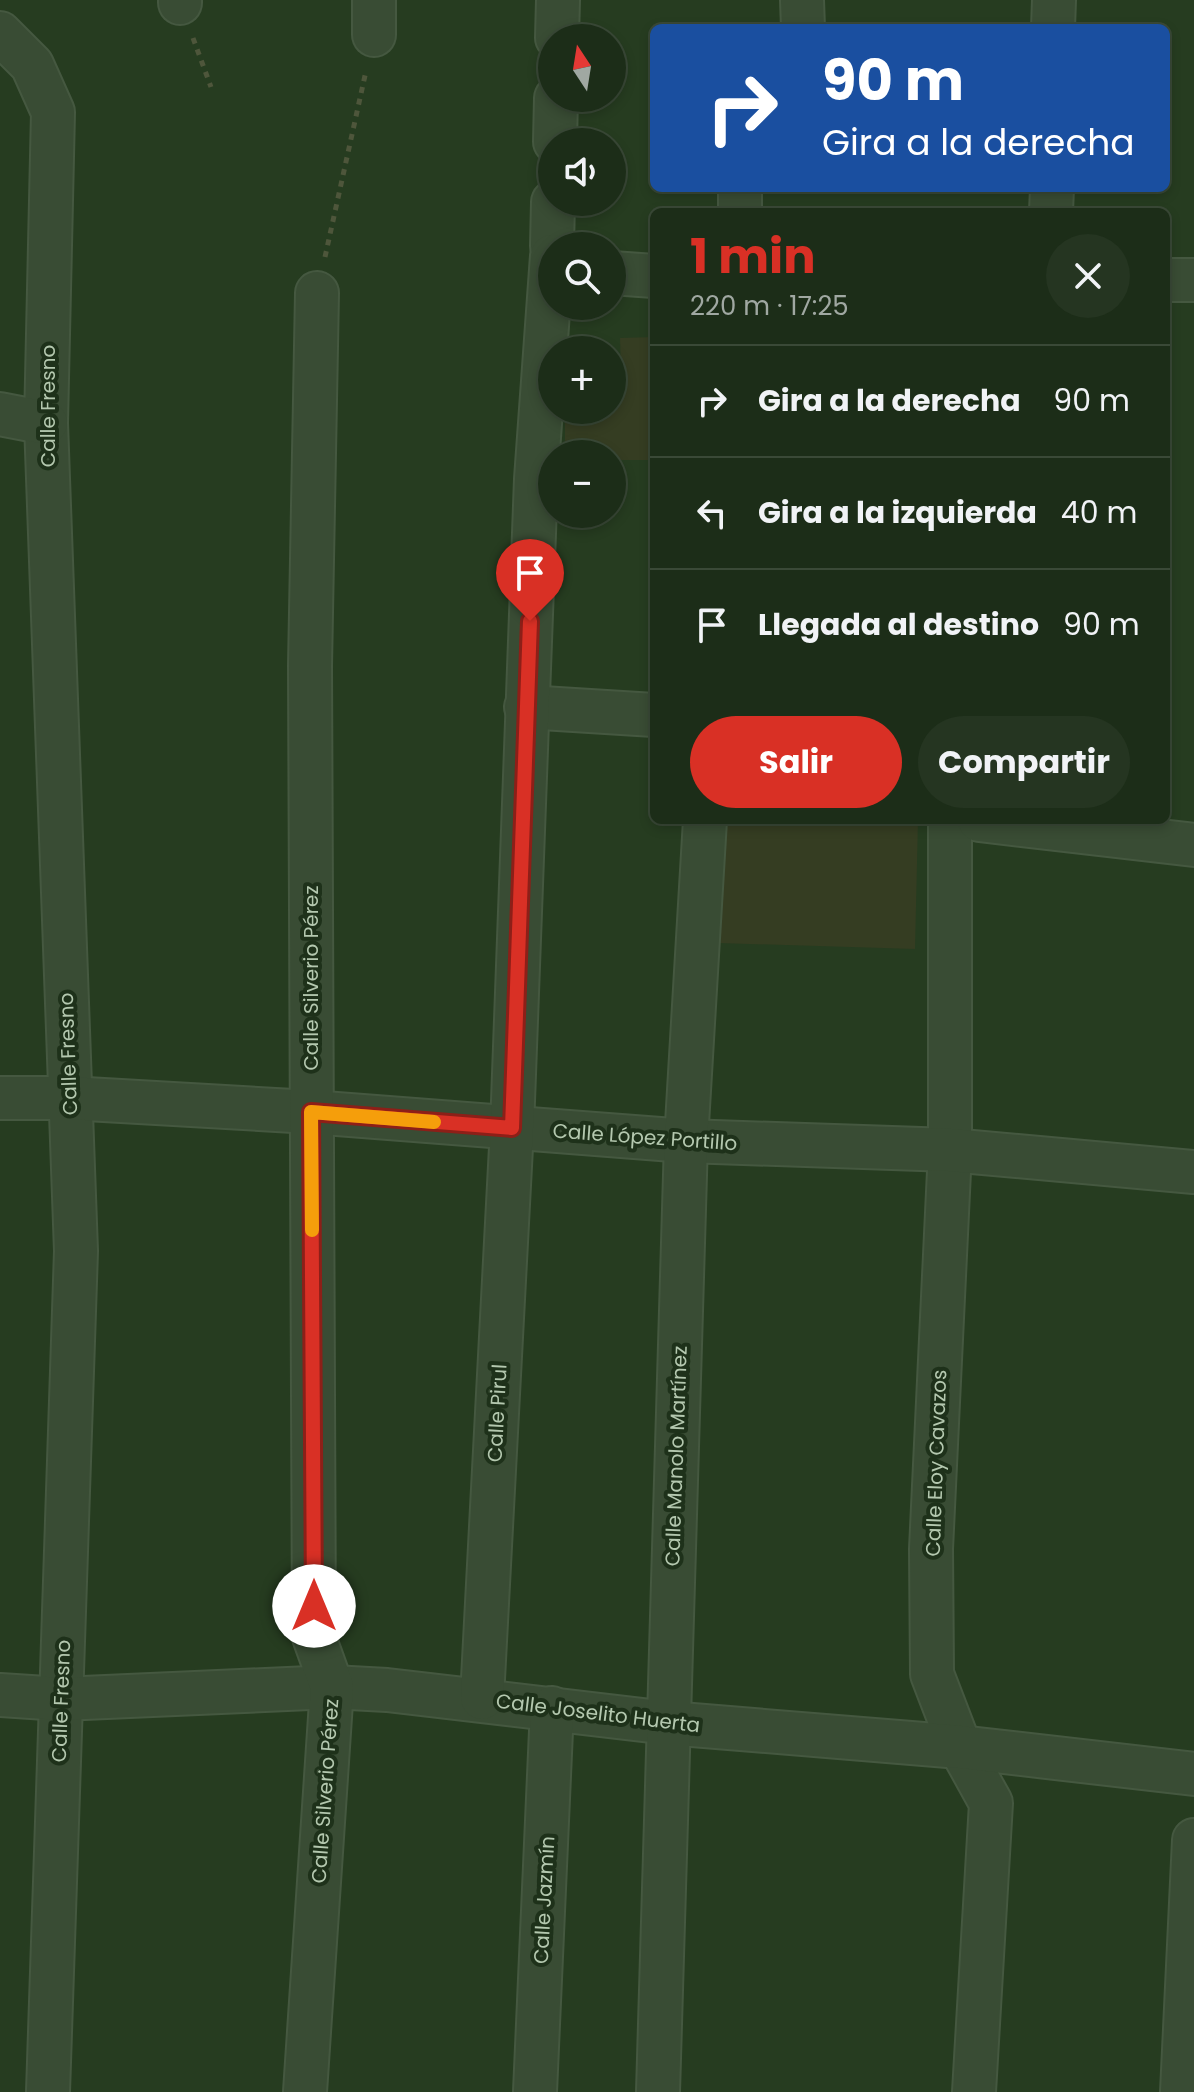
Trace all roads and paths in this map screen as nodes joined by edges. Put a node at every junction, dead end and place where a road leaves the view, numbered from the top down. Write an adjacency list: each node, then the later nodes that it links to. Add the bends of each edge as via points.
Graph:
1 (558, 0): 6 (street)
2 (802, 0): 7 (street)
3 (1054, 0): 8 (street)
4 (180, 2): 10 (path)
5 (374, 18): 15 (path)
6 (557, 24)
7 (803, 24)
8 (1053, 24)
9 (0, 33): 18 (street, Calle Fresno, via 32,65 53,112)
10 (211, 87)
11 (626, 274): 12 (street)
12 (650, 276)
13 (1170, 280): 14 (street)
14 (1194, 280)
15 (317, 293): 27 (street, Calle Silverio Pérez, via 310,666)
16 (548, 320): 19 (street, Calle Pirul)
17 (0, 414): 18 (street)
18 (46, 423): 26 (street, Calle Fresno)
19 (526, 707): 20 (street); 28 (street, Calle Pirul)
20 (650, 715)
21 (705, 824): 29 (street, Calle Manolo Martínez)
22 (950, 824): 30 (street, Calle Eloy Cavazos)
23 (1013, 824): 24 (street)
24 (1194, 845)
25 (0, 1098): 26 (street, Calle López Portillo)
26 (69, 1098): 27 (street, Calle López Portillo); 35 (street, Calle Fresno, via 76,1251)
27 (311, 1112): 28 (street, Calle López Portillo); 32 (street, Calle Silverio Pérez, via 314,1637)
28 (512, 1128): 29 (street, Calle López Portillo); 34 (street, Calle Pirul)
29 (686, 1141): 30 (street, Calle López Portillo); 37 (street, Calle Manolo Martínez)
30 (950, 1150): 31 (street, Calle López Portillo); 38 (street, Calle Eloy Cavazos, via 931,1549 932,1674)
31 (1194, 1172)
32 (332, 1687): 34 (street, Calle Joselito Huerta); 35 (street, Calle Joselito Huerta); 42 (street, Calle Silverio Pérez)
33 (0, 1695): 35 (street, Calle Joselito Huerta)
34 (482, 1698): 36 (street, Calle Joselito Huerta)
35 (61, 1699): 41 (street, Calle Fresno)
36 (552, 1708): 37 (street, Calle Joselito Huerta); 43 (street, Calle Jazmín)
37 (668, 1723): 38 (street, Calle Joselito Huerta); 44 (street, Calle Manolo Martínez)
38 (960, 1747): 39 (street, Calle Joselito Huerta); 45 (street, Calle Eloy Cavazos, via 991,1803)
39 (1194, 1774)
40 (1194, 1840): 46 (street)
41 (48, 2092)
42 (305, 2092)
43 (535, 2092)
44 (658, 2092)
45 (974, 2092)
46 (1182, 2092)

